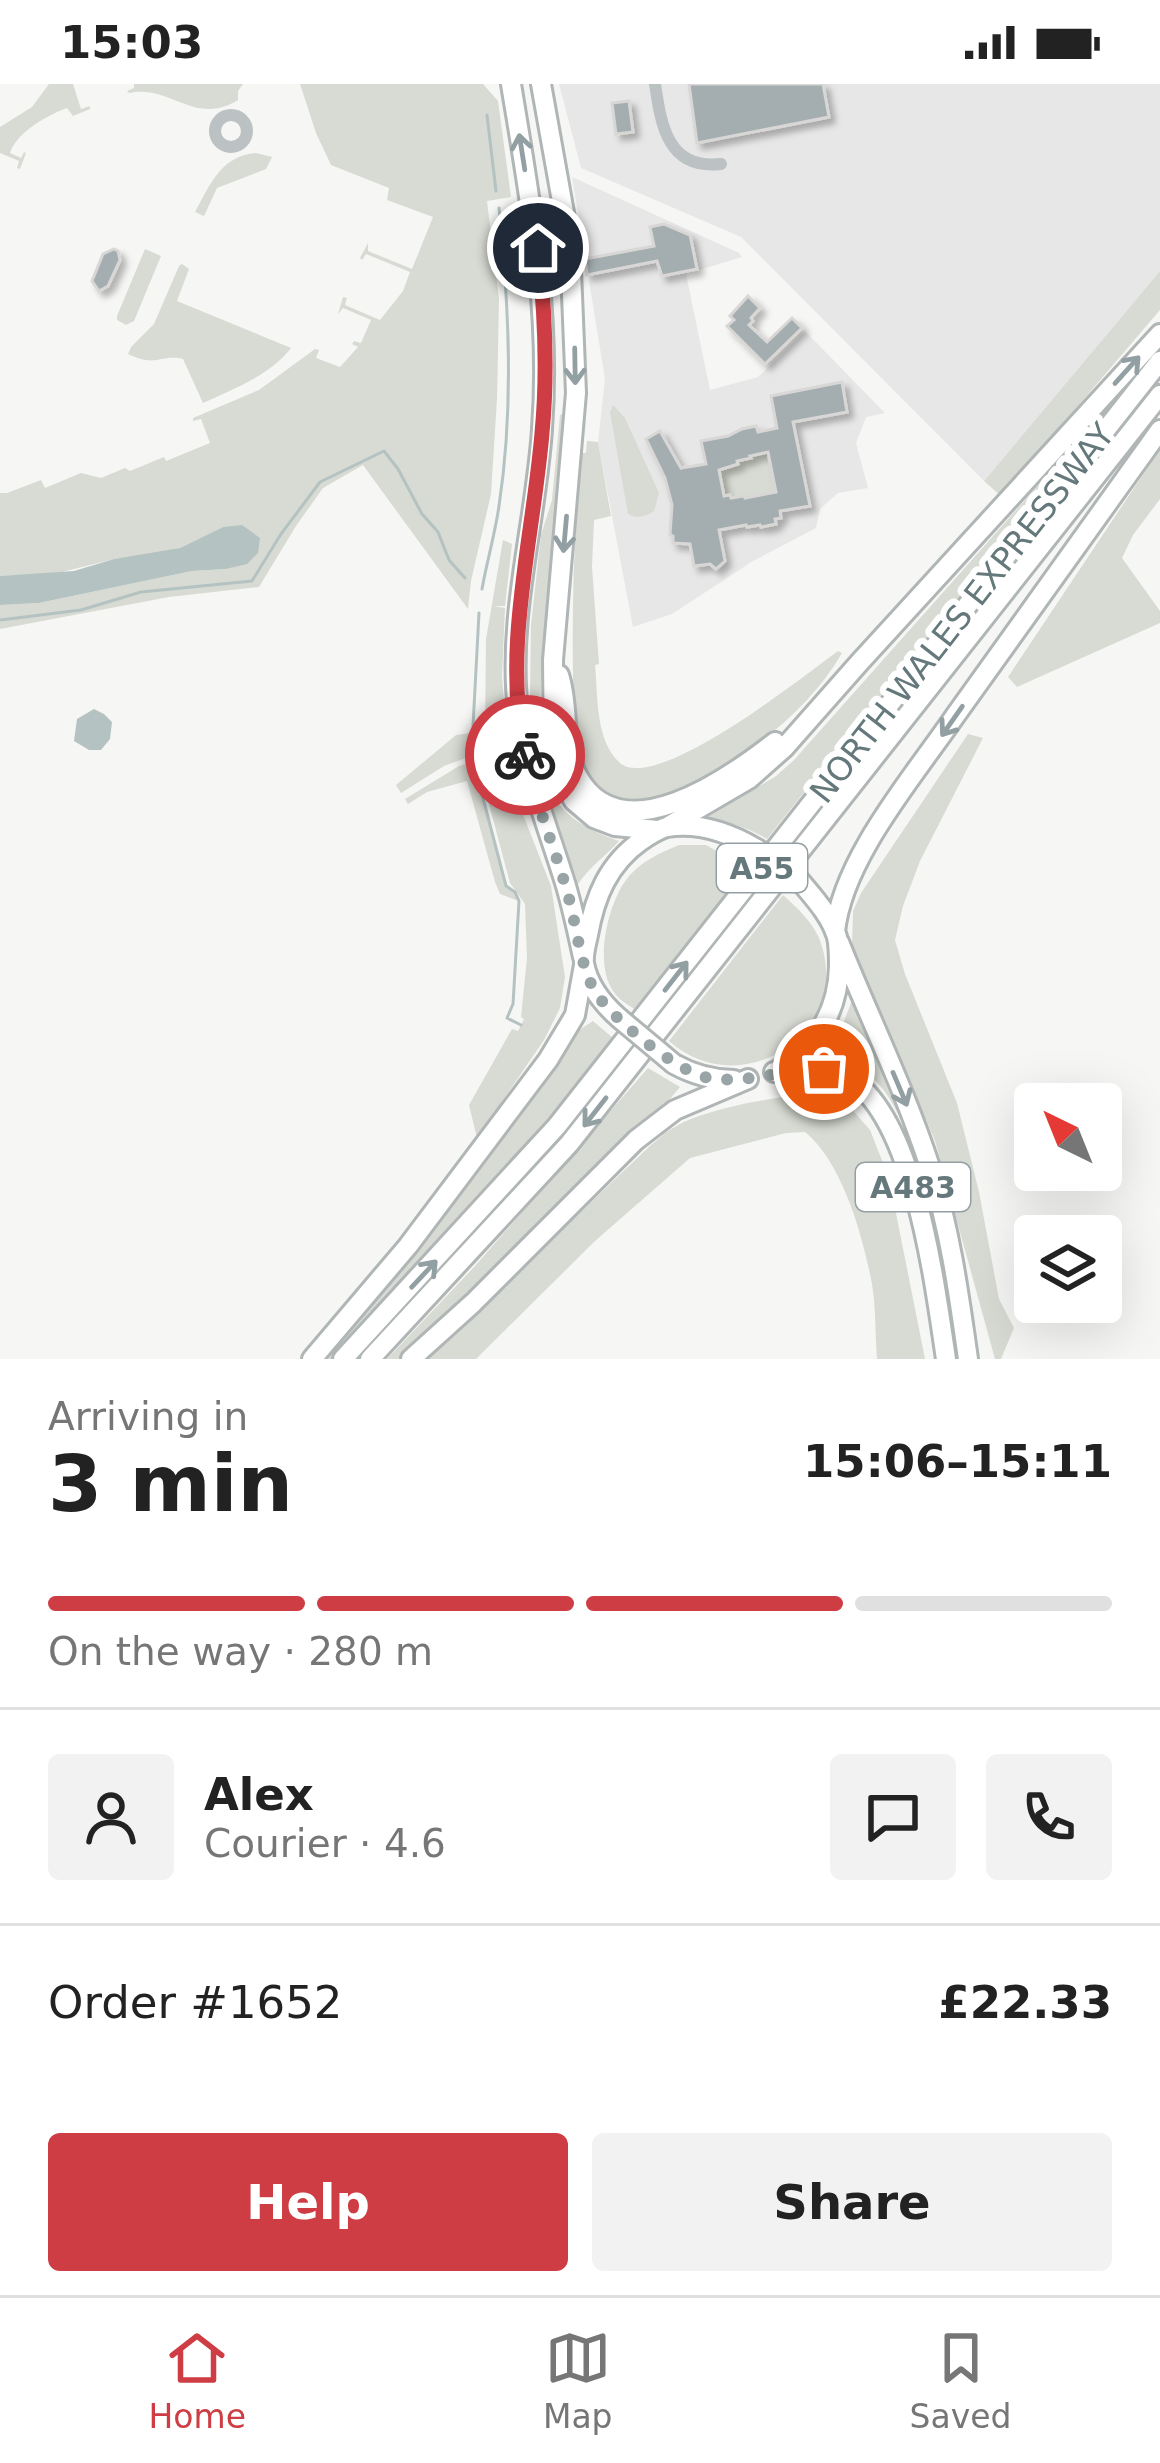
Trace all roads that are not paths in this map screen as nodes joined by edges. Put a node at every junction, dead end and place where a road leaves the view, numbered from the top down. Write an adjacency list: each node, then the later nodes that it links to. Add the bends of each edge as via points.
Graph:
1 (511, 84): 13 (highway, one-way to 1, via 532,788 518,708 518,611 542,432 545,333)
2 (541, 84): 9 (highway, one-way to 9, via 570,247 576,371)
3 (655, 84): 4 (street, via 669,141 696,162)
4 (721, 164)
5 (1160, 334): 10 (highway, one-way to 5)
6 (1160, 361): 17 (highway, NORTH WALES EXPRESSWAY / A55, one-way to 6, via 557,1126)
7 (1160, 395): 18 (highway, NORTH WALES EXPRESSWAY / A55, one-way to 18, via 569,1144)
8 (1160, 430): 12 (highway, one-way to 12, via 894,804 842,894)
9 (553, 660): 10 (highway, via 575,774 596,798 627,811 673,803 730,776); 11 (highway, via 554,754 574,801 615,826)
10 (859, 663): 11 (highway, via 749,779)
11 (662, 829): 12 (highway, bridge, via 696,826 757,849 800,881); 13 (highway, via 624,854 604,880)
12 (837, 937): 14 (highway, via 838,981 826,1022); 21 (highway, A483, one-way to 21, via 931,1170)
13 (584, 961): 15 (highway, bridge, via 604,1004 674,1064 710,1078); 16 (highway, via 575,1015 548,1060)
14 (774, 1072): 15 (highway); 20 (highway, A483, via 843,1075 883,1113 913,1186)
15 (748, 1079): 19 (highway, via 675,1110 637,1140)
16 (312, 1359)
17 (344, 1359)
18 (370, 1359)
19 (411, 1359)
20 (946, 1359)
21 (968, 1359)

